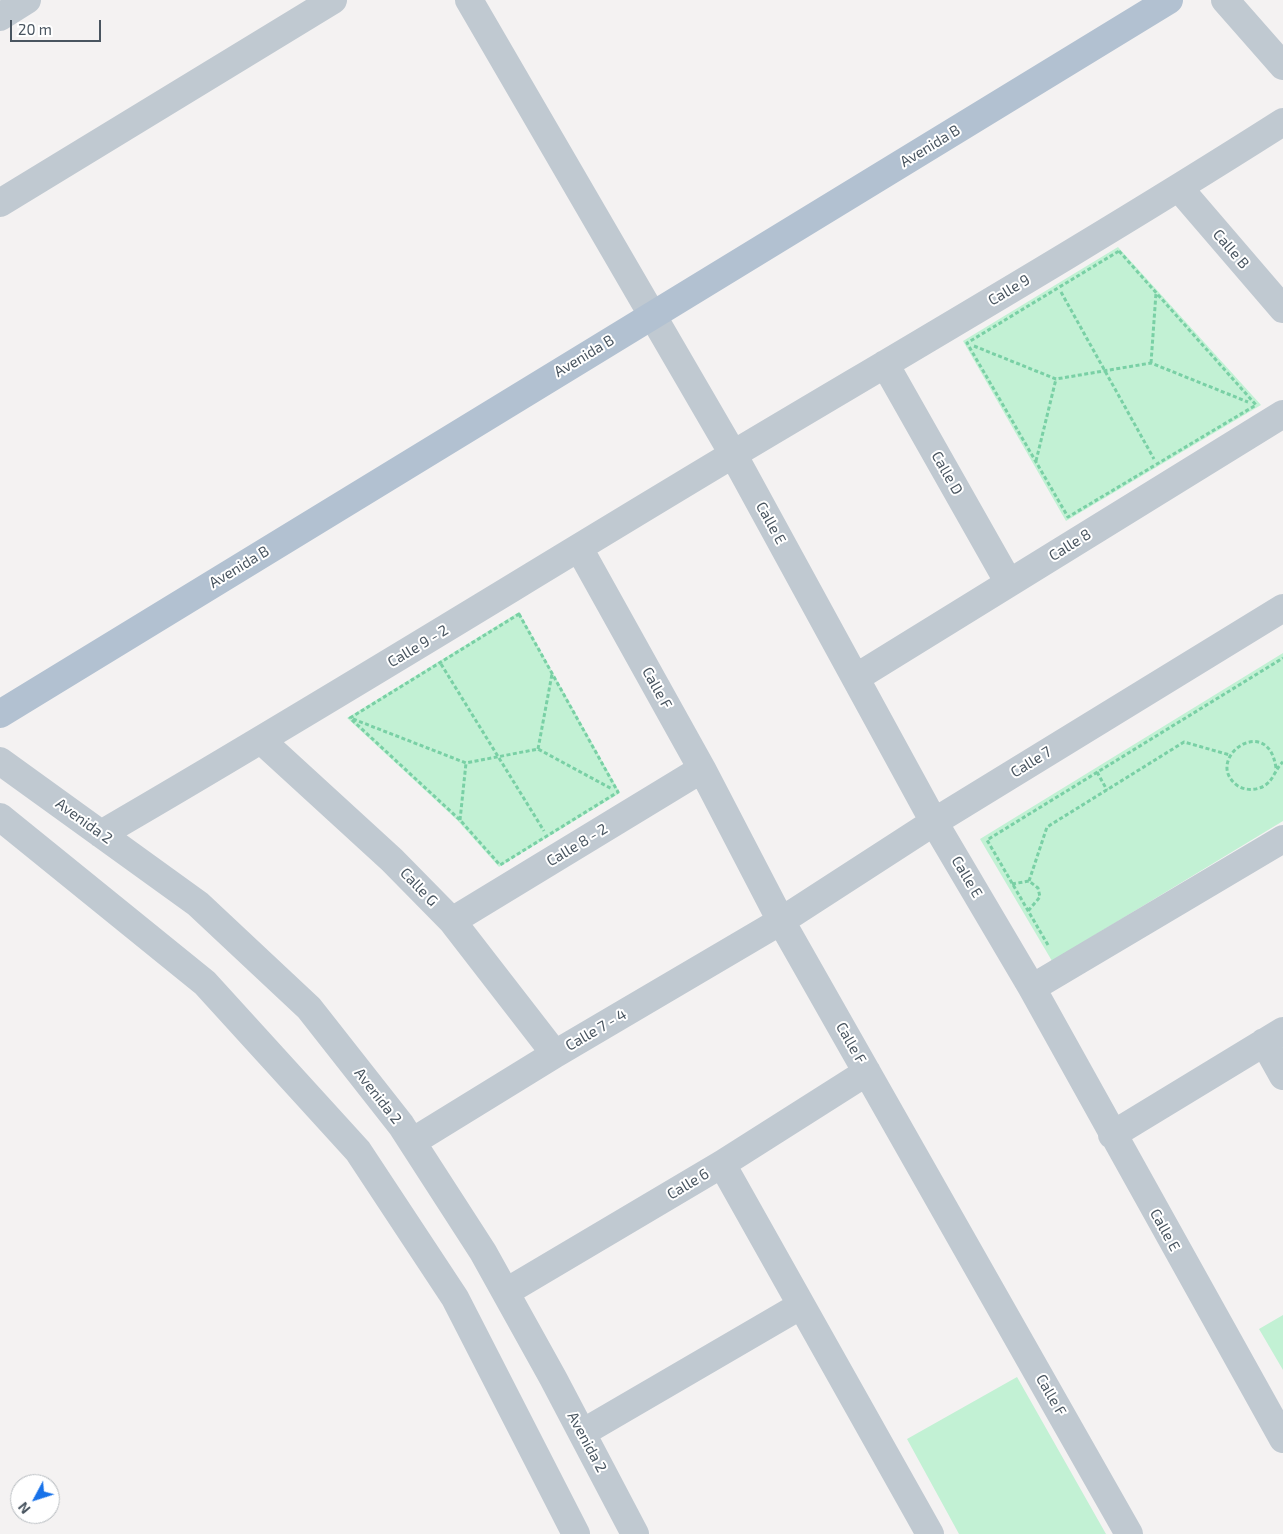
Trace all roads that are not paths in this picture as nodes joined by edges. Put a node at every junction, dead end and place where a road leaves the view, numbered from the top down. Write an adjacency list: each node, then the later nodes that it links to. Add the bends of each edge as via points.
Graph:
1 (27, 0): 6 (street)
2 (333, 0): 10 (street)
3 (469, 0): 12 (street, Calle E)
4 (1169, 0): 12 (main road, Avenida B)
5 (1225, 0): 7 (street)
6 (0, 17)
7 (1283, 66)
8 (1283, 122): 9 (street, Calle 9)
9 (1179, 188): 11 (street, Calle B); 13 (street, Calle 9)
10 (0, 203)
11 (1283, 310)
12 (651, 316): 15 (street, Calle E); 20 (main road, Avenida B)
13 (885, 364): 15 (street, Calle 9); 17 (street, Calle D)
14 (1283, 414): 17 (street, Calle 8)
15 (733, 454): 16 (street, Calle 9 - 2); 19 (street, Calle E)
16 (579, 548): 21 (street, Calle 9 - 2); 23 (street, Calle F)
17 (1009, 583): 19 (street, Calle 8)
18 (1283, 608): 25 (street, Calle 7)
19 (857, 677): 25 (street, Calle E)
20 (0, 714)
21 (262, 741): 26 (street, Calle 9 - 2); 28 (street, Calle G, via 392,860)
22 (0, 761): 26 (street, Avenida 2)
23 (702, 769): 28 (street, Calle 8 - 2); 29 (street, Calle F)
24 (0, 817): 42 (street, via 204,983 358,1150 455,1298)
25 (934, 822): 29 (street, Calle 7); 30 (street, Calle E)
26 (101, 834): 36 (street, Avenida 2, via 198,904 310,1008)
27 (1283, 839): 30 (street)
28 (452, 921): 32 (street, Calle G)
29 (781, 921): 32 (street, Calle 7 - 4); 33 (street, Calle F)
30 (1032, 988): 35 (street, Calle E)
31 (1274, 1037): 34 (street); 35 (street)
32 (555, 1054): 36 (street, Calle 7 - 4)
33 (867, 1072): 37 (street, Calle 6); 45 (street, Calle F)
34 (1283, 1076)
35 (1112, 1135): 41 (street, Calle E)
36 (412, 1142): 38 (street, Avenida 2)
37 (722, 1164): 38 (street, Calle 6); 39 (street)
38 (506, 1292): 40 (street, Avenida 2)
39 (800, 1306): 40 (street); 44 (street)
40 (582, 1433): 43 (street, Avenida 2)
41 (1283, 1439)
42 (576, 1534)
43 (635, 1534)
44 (930, 1534)
45 (1129, 1534)

